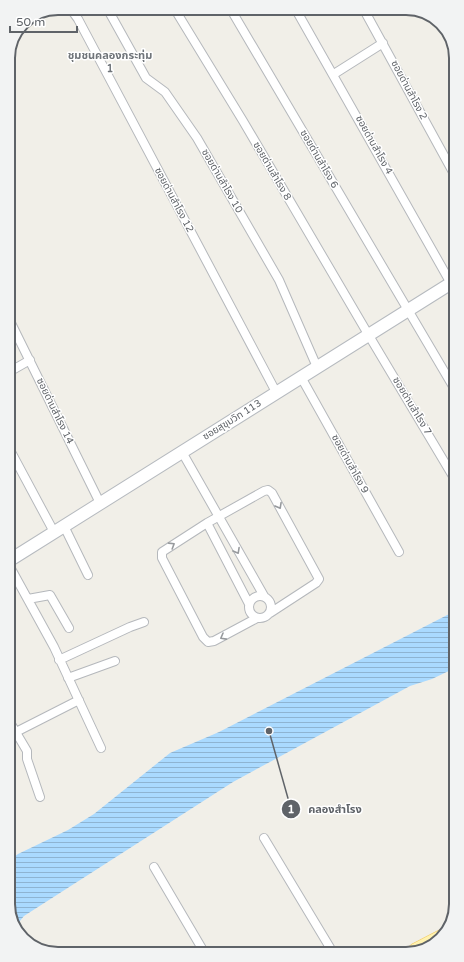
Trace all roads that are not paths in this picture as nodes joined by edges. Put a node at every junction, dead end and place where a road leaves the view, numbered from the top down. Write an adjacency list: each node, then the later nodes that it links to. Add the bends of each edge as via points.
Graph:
1 (75, 15): 20 (street, ซอยด่านสำโรง 12)
2 (112, 15): 16 (street, ซอยด่านสำโรง 10, via 146,78 165,92 198,138 278,280)
3 (182, 15): 14 (street, ซอยด่านสำโรง 8)
4 (235, 15): 12 (street, ซอยด่านสำโรง 6)
5 (299, 15): 8 (street, ซอยด่านสำโรง 4)
6 (367, 15): 7 (street, ซอยด่านสำโรง 2)
7 (383, 43): 8 (street); 9 (street, ซอยด่านสำโรง 2)
8 (334, 74): 10 (street, ซอยด่านสำโรง 4)
9 (449, 165)
10 (449, 279)
11 (449, 286): 12 (main road, ซอยสุขุมวิท 113)
12 (408, 310): 14 (main road, ซอยสุขุมวิท 113); 19 (street, ซอยด่านสำโรง 6)
13 (15, 331): 15 (street, ซอยด่านสำโรง 14)
14 (368, 334): 16 (main road, ซอยสุขุมวิท 113); 23 (street, ซอยด่านสำโรง 7)
15 (30, 360): 17 (street); 24 (street, ซอยด่านสำโรง 14)
16 (317, 367): 18 (main road, ซอยสุขุมวิท 113)
17 (15, 369)
18 (301, 377): 20 (main road, ซอยสุขุมวิท 113); 28 (street, ซอยด่านสำโรง 9)
19 (449, 380)
20 (276, 392): 21 (main road, ซอยสุขุมวิท 113)
21 (182, 452): 24 (main road, ซอยสุขุมวิท 113); 25 (street)
22 (15, 458): 27 (street)
23 (449, 470)
24 (100, 503): 27 (main road, ซอยสุขุมวิท 113)
25 (219, 516): 26 (street); 32 (street, one-way to 32); 35 (street, one-way to 35, via 268,490 317,574 319,579 316,583)
26 (207, 523): 34 (street); 36 (street, one-way to 26, via 214,641 208,642 203,637 162,558 162,552)
27 (59, 529): 29 (main road, ซอยสุขุมวิท 113); 30 (street)
28 (399, 552)
29 (15, 557)
30 (88, 575)
31 (15, 576): 33 (street)
32 (264, 596): 34 (street, via 254,597); 35 (street, via 271,602)
33 (28, 599): 38 (street, via 50,595); 39 (street)
34 (249, 604): 36 (street, via 251,614)
35 (270, 613): 36 (street, via 264,618)
36 (257, 618)
37 (144, 622): 39 (street)
38 (70, 628)
39 (60, 660): 41 (street)
40 (115, 661): 41 (street)
41 (68, 678): 42 (street)
42 (79, 700): 43 (street); 44 (street)
43 (16, 732): 45 (street, via 27,751 26,759)
44 (101, 748)
45 (40, 797)
46 (264, 838): 49 (street)
47 (154, 867): 48 (street)
48 (201, 947)
49 (330, 947)

